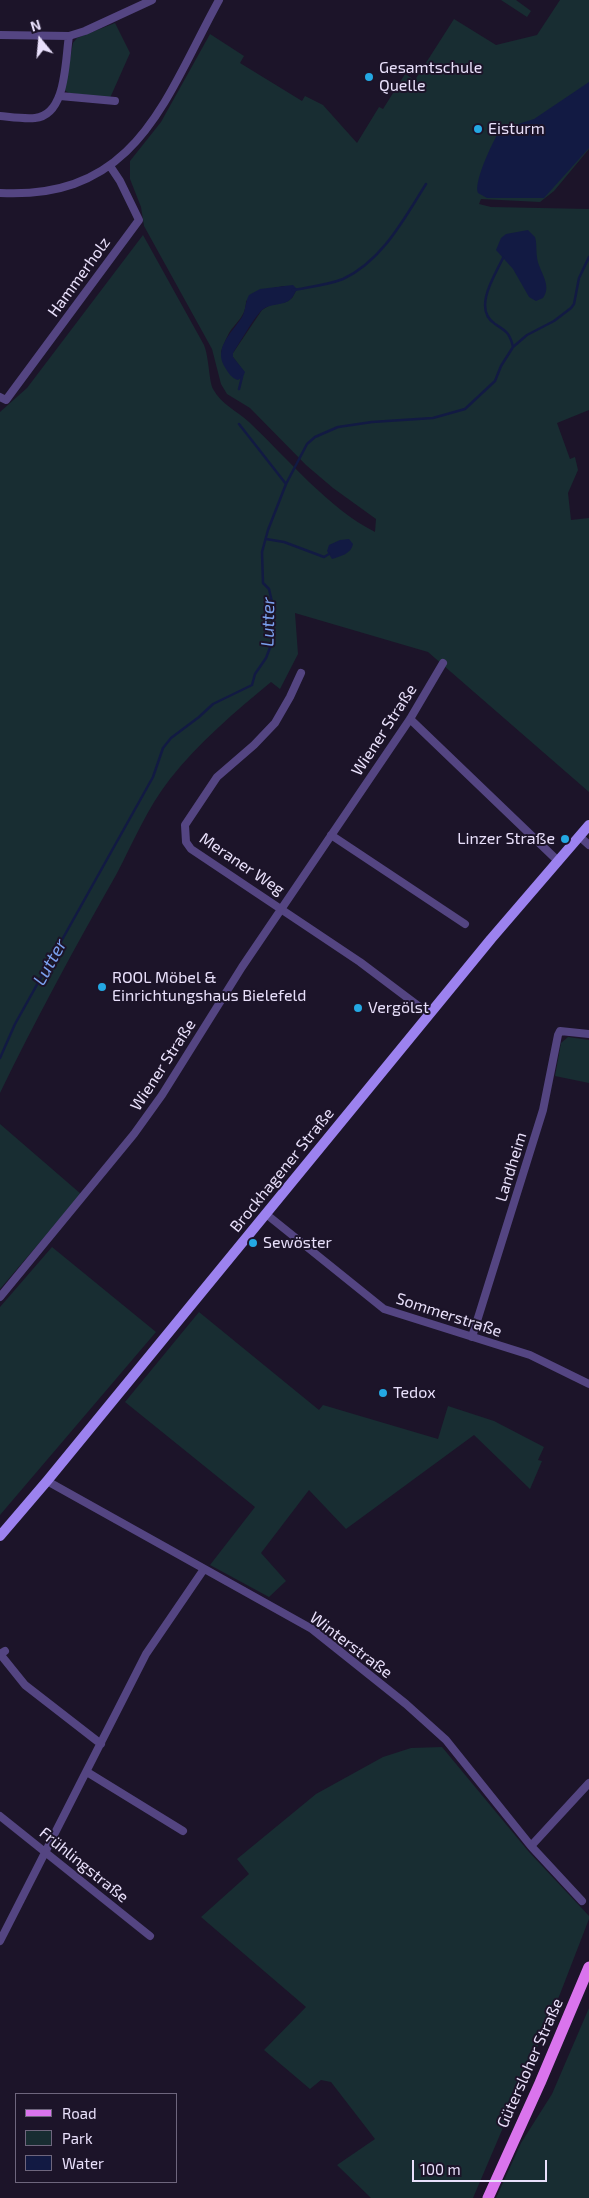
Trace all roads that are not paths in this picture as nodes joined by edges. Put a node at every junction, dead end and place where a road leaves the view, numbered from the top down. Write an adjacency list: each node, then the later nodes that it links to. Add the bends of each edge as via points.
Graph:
1 (150, 0): 4 (street)
2 (217, 0): 8 (street, via 160,110 136,143)
3 (0, 35): 4 (street)
4 (69, 36): 5 (street)
5 (60, 96): 6 (street); 7 (street, via 53,110 45,116)
6 (115, 101)
7 (0, 116)
8 (110, 166): 9 (street, via 86,180 57,188 28,194); 10 (street, Hammerholz, via 139,220)
9 (0, 193)
10 (3, 399)
11 (443, 664): 13 (street, Wiener Straße)
12 (301, 673): 19 (street, Meraner Weg, via 275,723 217,777 185,825 186,842 191,849)
13 (410, 719): 15 (street, Wiener Straße); 18 (street)
14 (589, 825): 16 (main road, Brockhagener Straße)
15 (331, 835): 19 (street, Wiener Straße); 20 (street)
16 (579, 836): 17 (street); 18 (main road, Brockhagener Straße)
17 (589, 845)
18 (558, 861): 21 (main road, Brockhagener Straße)
19 (281, 908): 21 (street, Meraner Weg); 24 (street, Wiener Straße, via 138,1129)
20 (465, 924)
21 (430, 1014): 23 (main road, Brockhagener Straße)
22 (589, 1034): 25 (street, Landheim, via 565,1030 558,1035 543,1110)
23 (266, 1214): 25 (street, Sommerstraße, via 384,1309); 27 (main road, Brockhagener Straße)
24 (0, 1297)
25 (472, 1337): 26 (street, Sommerstraße, via 530,1355)
26 (589, 1384)
27 (47, 1482): 28 (main road, Brockhagener Straße); 29 (street, Winterstraße)
28 (0, 1536)
29 (204, 1569): 31 (street, via 146,1654); 36 (street, Winterstraße, via 312,1629 406,1704 446,1740)
30 (5, 1651): 31 (street, via 0,1654 24,1685)
31 (101, 1744): 32 (street)
32 (87, 1772): 35 (street); 37 (street)
33 (589, 1783): 36 (street)
34 (0, 1816): 37 (street, Frühlingstraße)
35 (183, 1831)
36 (532, 1846): 38 (street, Winterstraße)
37 (46, 1852): 39 (street, Frühlingstraße); 40 (street)
38 (582, 1901)
39 (150, 1936)
40 (0, 1941)
41 (589, 1967): 42 (main road, Gütersloher Straße)
42 (488, 2198)

